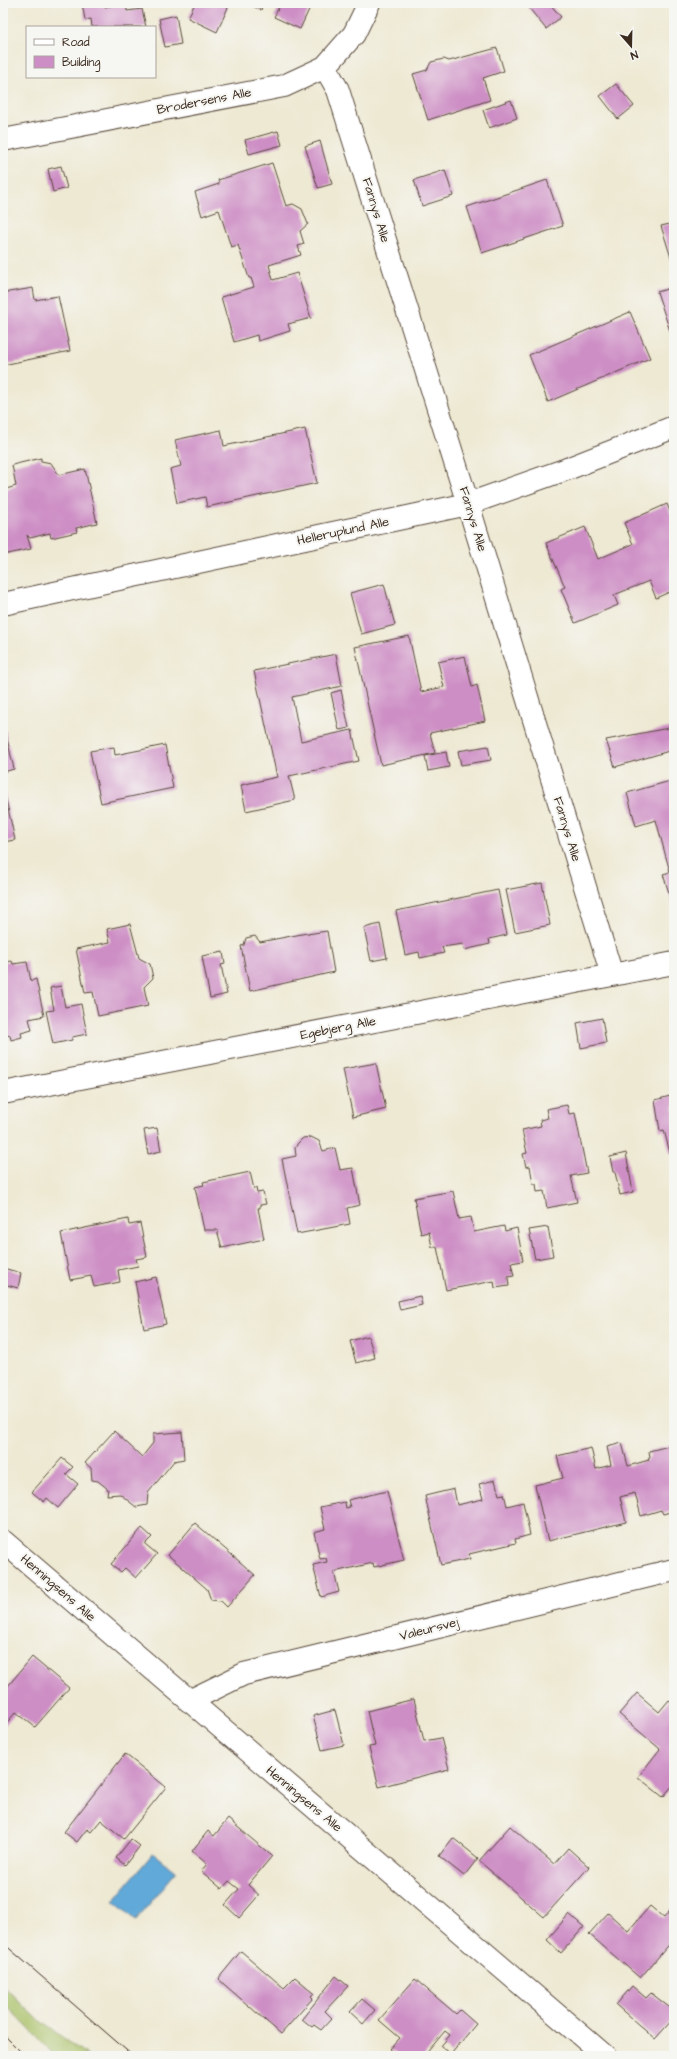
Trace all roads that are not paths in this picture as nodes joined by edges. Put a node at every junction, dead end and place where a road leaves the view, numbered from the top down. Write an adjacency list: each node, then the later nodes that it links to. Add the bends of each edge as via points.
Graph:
1 (369, 3): 2 (street, Brodersens Alle, via 354,34)
2 (325, 67): 3 (street, Brodersens Alle, via 284,86); 5 (street, Fannys Alle, via 338,90)
3 (3, 140)
4 (674, 427): 5 (street, Helleruplund Alle)
5 (468, 504): 6 (street, Helleruplund Alle); 8 (street, Fannys Alle)
6 (3, 604)
7 (674, 963): 8 (street, Egebjerg Alle)
8 (612, 975): 9 (street, Egebjerg Alle)
9 (3, 1093)
10 (3, 1541): 12 (street, Henningsens Alle)
11 (674, 1570): 12 (street, Valeursvej, via 244,1674)
12 (189, 1701): 13 (street, Henningsens Alle)
13 (605, 2056)

